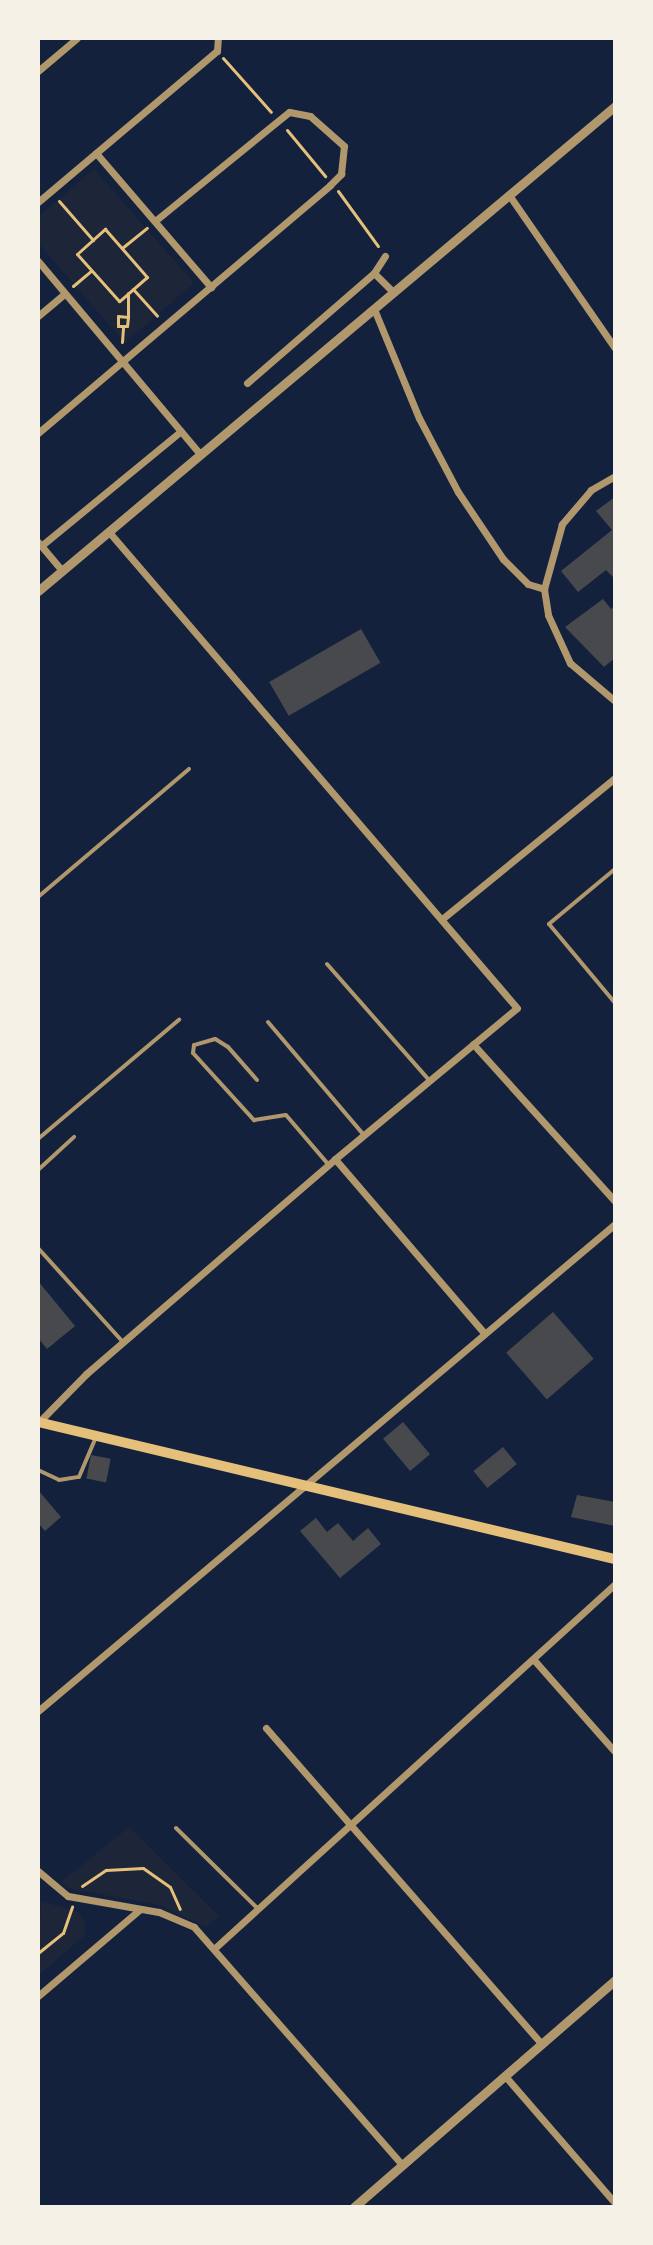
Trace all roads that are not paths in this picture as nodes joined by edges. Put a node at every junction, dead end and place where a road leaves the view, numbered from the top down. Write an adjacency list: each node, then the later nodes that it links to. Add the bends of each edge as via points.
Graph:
1 (77, 38): 3 (street)
2 (218, 38): 5 (street, via 217,51)
3 (38, 71)
4 (615, 106): 6 (street)
5 (96, 153): 7 (street); 8 (street)
6 (509, 195): 13 (street); 17 (street)
7 (38, 202)
8 (155, 221): 12 (street); 12 (street, via 278,119 301,113 336,136 345,159 331,183)
9 (385, 256): 11 (street)
10 (38, 261): 14 (street)
11 (374, 273): 13 (street); 19 (street)
12 (211, 287): 18 (street)
13 (393, 292): 15 (street)
14 (65, 293): 16 (street); 18 (street)
15 (374, 309): 22 (street); 27 (street, via 419,418 458,492 503,559 528,584)
16 (38, 316)
17 (615, 348)
18 (122, 361): 20 (street); 21 (street)
19 (247, 383)
20 (181, 431): 22 (street); 25 (street)
21 (38, 433)
22 (201, 455): 24 (street)
23 (615, 476): 27 (street, via 591,490 562,524)
24 (109, 532): 26 (street); 34 (street)
25 (40, 544): 26 (street)
26 (62, 571): 28 (street)
27 (544, 589): 29 (street, via 552,628 570,663)
28 (38, 591)
29 (615, 701)
30 (189, 769): 33 (lane)
31 (615, 778): 34 (street)
32 (615, 869): 36 (lane, via 549,924)
33 (38, 897)
34 (442, 919): 39 (street, via 517,1008)
35 (327, 964): 41 (lane)
36 (615, 1003)
37 (179, 1020): 44 (lane)
38 (268, 1022): 42 (lane)
39 (473, 1044): 41 (street); 47 (street)
40 (257, 1080): 45 (lane, via 215,1039 194,1045 193,1053 254,1120 286,1115)
41 (429, 1080): 42 (street)
42 (364, 1135): 45 (street)
43 (74, 1137): 46 (lane)
44 (38, 1139)
45 (332, 1161): 50 (street); 51 (street)
46 (38, 1170)
47 (615, 1201)
48 (615, 1224): 50 (street)
49 (38, 1248): 51 (lane)
50 (485, 1334): 55 (street)
51 (123, 1343): 52 (street)
52 (38, 1422): 53 (main road)
53 (96, 1437): 54 (lane, via 79,1477 59,1480); 55 (main road)
54 (38, 1470)
55 (305, 1488): 56 (main road); 59 (street)
56 (615, 1559)
57 (615, 1584): 58 (street)
58 (534, 1660): 61 (street); 62 (street)
59 (38, 1710)
60 (266, 1728): 62 (street)
61 (615, 1752)
62 (350, 1827): 65 (street); 70 (street)
63 (176, 1828): 65 (lane)
64 (38, 1871): 66 (street, via 68,1896)
65 (258, 1909): 67 (street)
66 (139, 1910): 67 (street, via 194,1927); 69 (street)
67 (216, 1947): 72 (street)
68 (615, 1980): 70 (street)
69 (38, 1996)
70 (542, 2044): 71 (street)
71 (505, 2076): 72 (street); 73 (street)
72 (402, 2165): 74 (street)
73 (615, 2203)
74 (354, 2207)

